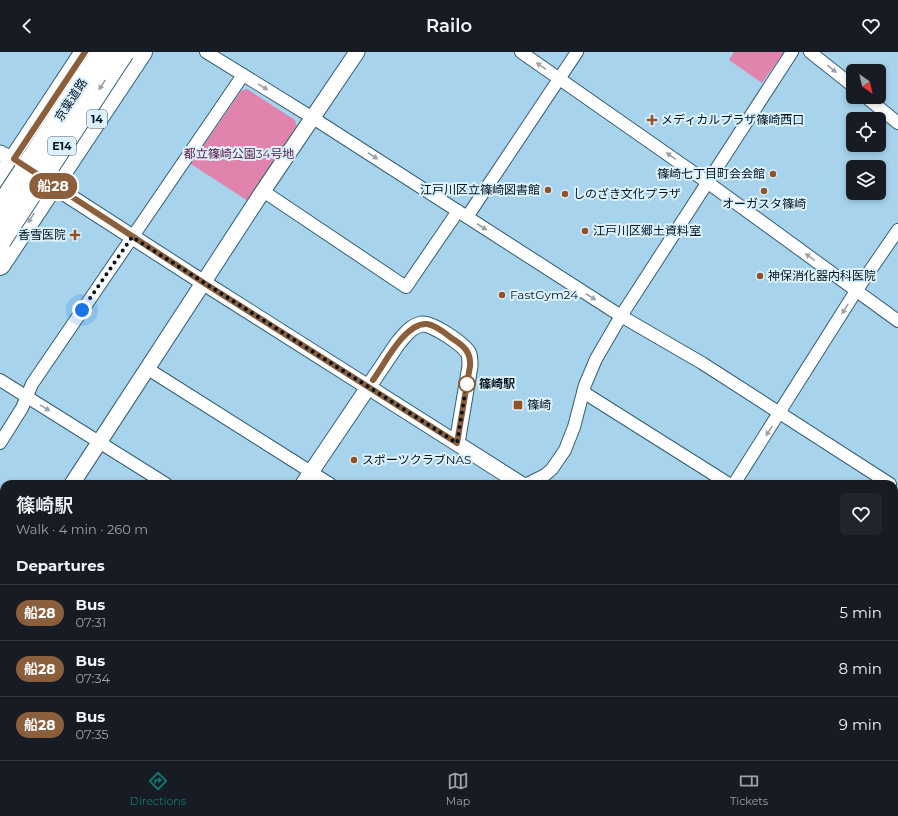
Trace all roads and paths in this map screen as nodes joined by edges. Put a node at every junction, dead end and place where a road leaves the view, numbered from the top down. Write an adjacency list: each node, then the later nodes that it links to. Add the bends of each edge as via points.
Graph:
1 (85, 52): 17 (highway, 京葉道路)
2 (103, 52): 22 (highway, 京葉道路 / E14, bridge)
3 (123, 52): 26 (highway, 京葉道路 / E14, one-way to 26, bridge)
4 (142, 52): 20 (highway, 14)
5 (206, 52): 11 (street)
6 (357, 52): 15 (street)
7 (521, 52): 12 (street, one-way to 7)
8 (577, 52): 12 (street)
9 (792, 52): 19 (street)
10 (810, 52): 13 (street, one-way to 13)
11 (243, 75): 15 (street, one-way to 15); 25 (street)
12 (559, 79): 19 (street, one-way to 12); 23 (street)
13 (846, 80)
14 (875, 104): 16 (street)
15 (313, 118): 21 (street); 23 (street, one-way to 23)
16 (898, 123)
17 (7, 156): 18 (highway, 京葉道路); 20 (street)
18 (0, 181)
19 (708, 182): 29 (street, one-way to 19); 30 (street)
20 (52, 186): 25 (street); 27 (highway, 14, one-way to 27)
21 (263, 191): 23 (street, via 406,287); 28 (street)
22 (0, 208)
23 (462, 214): 30 (street, one-way to 30)
24 (898, 230): 29 (street)
25 (132, 237): 28 (street); 36 (street, via 32,384)
26 (0, 240)
27 (0, 265)
28 (204, 283): 32 (street); 34 (street)
29 (856, 291): 31 (street); 37 (street, one-way to 37)
30 (621, 316): 35 (street, via 596,359); 37 (street, via 702,363)
31 (898, 321)
32 (148, 369): 38 (street); 41 (street)
33 (0, 380): 36 (street)
34 (369, 387): 40 (street); 40 (street, via 407,332 421,324 434,326 463,346 470,360); 41 (street)
35 (583, 392): 45 (street, via 565,450 548,473); 46 (street)
36 (26, 397): 38 (street, one-way to 38); 39 (street)
37 (779, 414): 47 (street, one-way to 47); 48 (street)
38 (99, 442): 42 (street); 43 (street)
39 (0, 443)
40 (457, 443): 44 (street)
41 (307, 478)
42 (75, 480)
43 (160, 480)
44 (515, 480)
45 (535, 480)
46 (723, 480)
47 (737, 480)
48 (884, 480)

